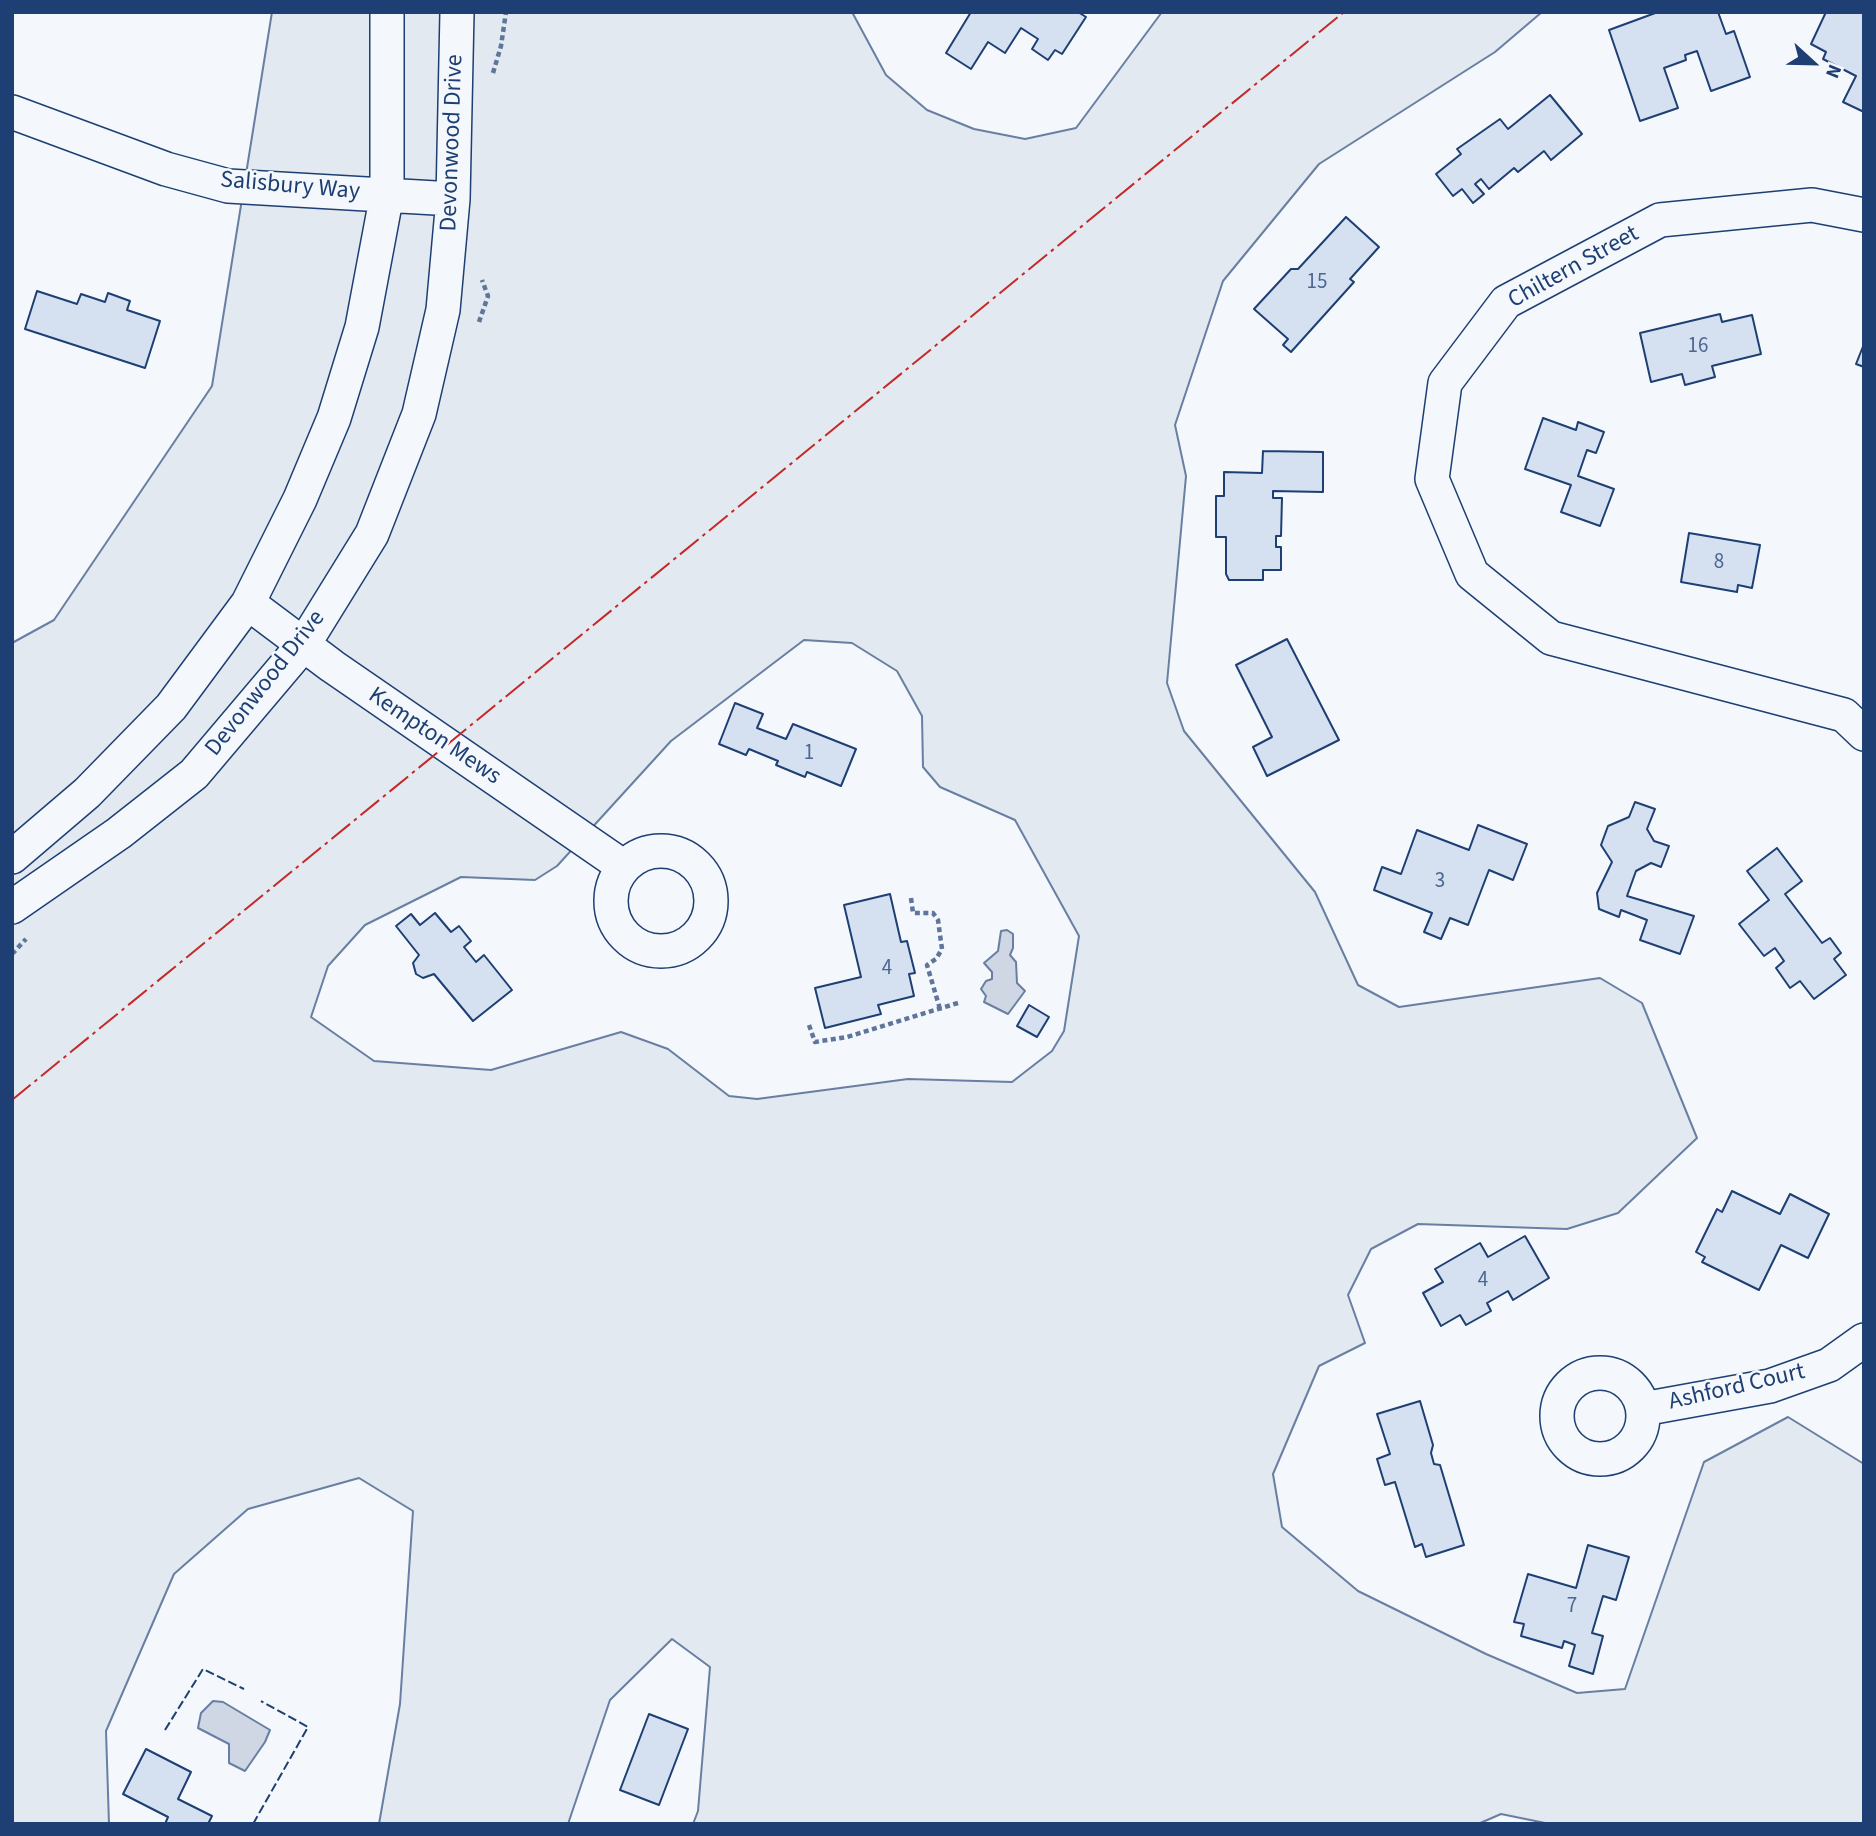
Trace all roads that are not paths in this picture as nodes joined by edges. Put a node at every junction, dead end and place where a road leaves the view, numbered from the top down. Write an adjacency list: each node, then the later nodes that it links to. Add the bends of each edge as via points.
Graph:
1 (387, 12): 4 (street)
2 (457, 12): 5 (street, Devonwood Drive)
3 (12, 112): 4 (street, Salisbury Way, via 166,169 228,186)
4 (387, 194): 5 (street, Salisbury Way); 7 (street, via 362,327 334,418)
5 (453, 198): 8 (street, Devonwood Drive, via 443,310 419,414 372,534)
6 (1864, 215): 9 (street, Chiltern Street, via 1812,205 1660,220 1506,302 1445,383 1432,479 1472,574 1551,638 1844,715)
7 (248, 603): 8 (street, Kempton Mews); 10 (street, via 171,706 88,793)
8 (304, 643): 11 (street, Kempton Mews); 12 (street, Devonwood Drive, via 194,774)
9 (1864, 734)
10 (12, 857)
11 (624, 867)
12 (12, 907)
13 (1864, 1340): 14 (street, Ashford Court, via 1829,1365 1770,1386)
14 (1643, 1409)

